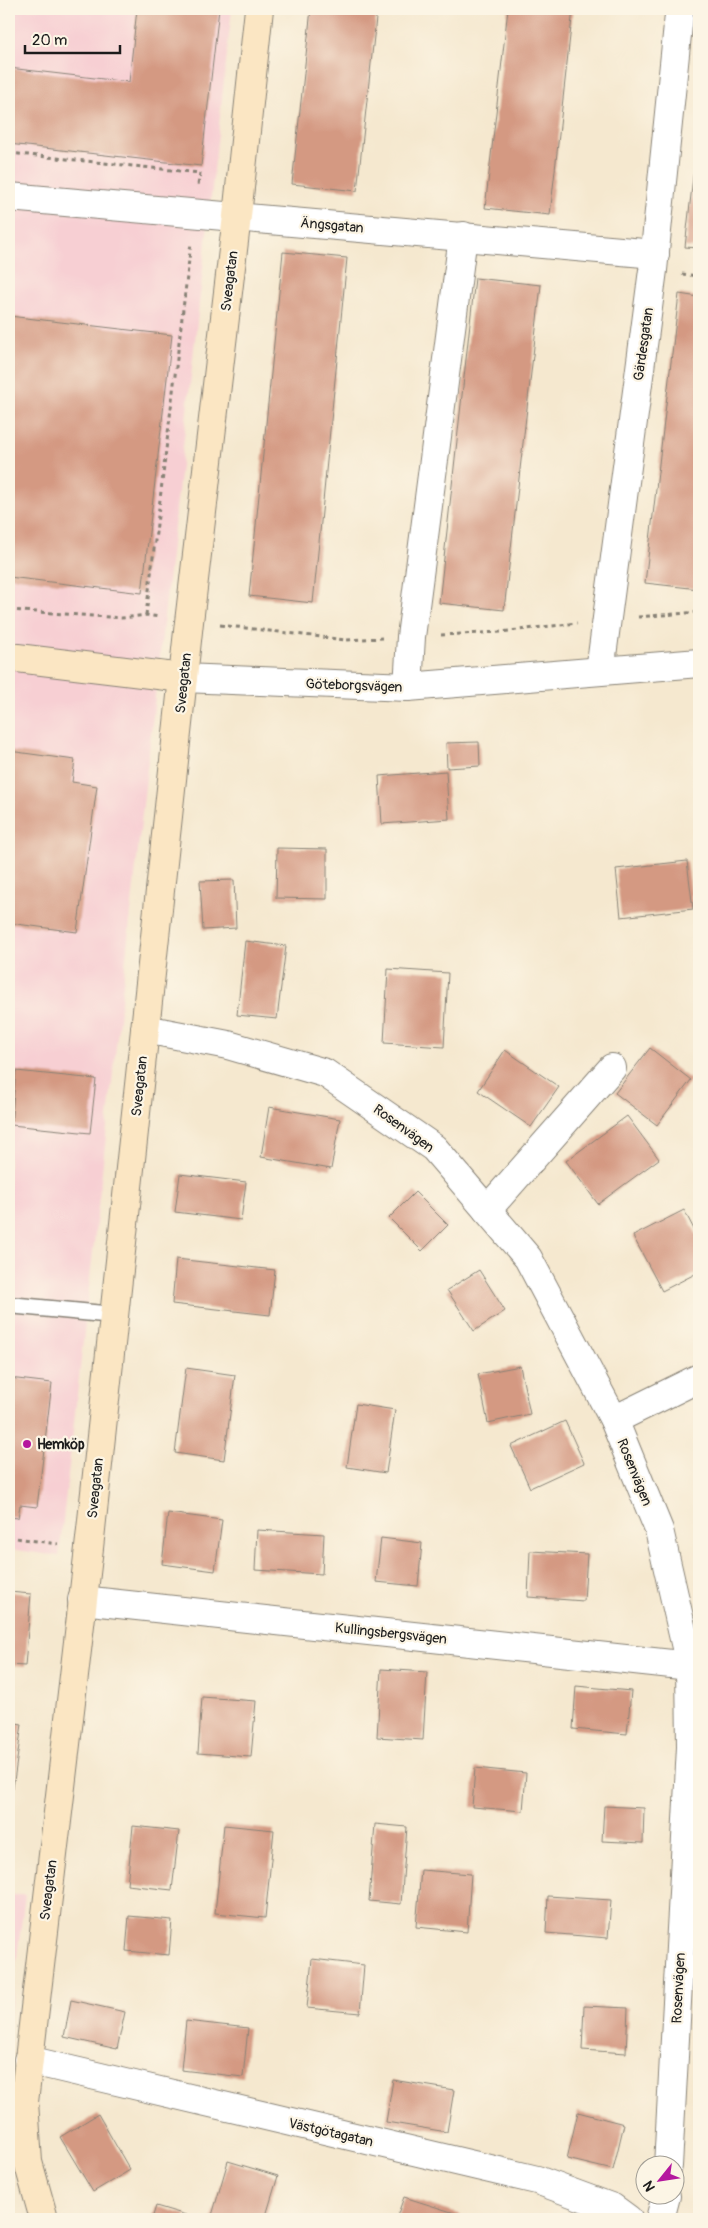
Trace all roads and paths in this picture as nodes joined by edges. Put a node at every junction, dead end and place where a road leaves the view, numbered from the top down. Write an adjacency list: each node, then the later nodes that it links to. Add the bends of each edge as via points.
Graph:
1 (259, 9): 6 (street, Sveagatan)
2 (679, 15): 8 (street, Gärdesgatan)
3 (9, 153): 5 (path, via 200,173)
4 (9, 197): 5 (street, Ängsgatan)
5 (195, 213): 6 (street, Ängsgatan); 11 (path)
6 (237, 216): 7 (street, Ängsgatan); 13 (street, Sveagatan)
7 (464, 236): 8 (street, Ängsgatan); 14 (street)
8 (655, 254): 12 (street, Gärdesgatan)
9 (9, 610): 11 (path, via 122,618)
10 (699, 612): 12 (path)
11 (146, 615): 13 (path)
12 (606, 620): 14 (path, via 501,632); 17 (street, Gärdesgatan)
13 (189, 622): 14 (path, via 346,640); 18 (street, Sveagatan)
14 (411, 637): 19 (street)
15 (9, 657): 18 (street, Göteborgsvägen)
16 (699, 663): 17 (street, Göteborgsvägen)
17 (600, 671): 19 (street, Göteborgsvägen)
18 (184, 678): 19 (street, Göteborgsvägen); 20 (street, Sveagatan)
19 (408, 687)
20 (145, 1029): 22 (street, Rosenvägen, via 228,1045 325,1073 434,1148); 24 (street, Sveagatan)
21 (612, 1068): 22 (street)
22 (487, 1210): 26 (street, Rosenvägen, via 528,1258)
23 (9, 1305): 24 (lane)
24 (114, 1315): 28 (street, Sveagatan)
25 (699, 1378): 26 (street)
26 (614, 1420): 30 (street, Rosenvägen, via 659,1530)
27 (9, 1537): 28 (path)
28 (89, 1548): 29 (street, Sveagatan)
29 (82, 1600): 30 (street, Kullingsbergsvägen); 31 (street, Sveagatan)
30 (695, 1666): 32 (street, Rosenvägen)
31 (28, 2060): 34 (street, Sveagatan, via 24,2102 28,2162); 35 (street, Västgötagatan, via 537,2180 613,2208)
32 (669, 2156)
33 (663, 2206): 36 (street)
34 (44, 2219)
35 (628, 2219)
36 (660, 2219)

